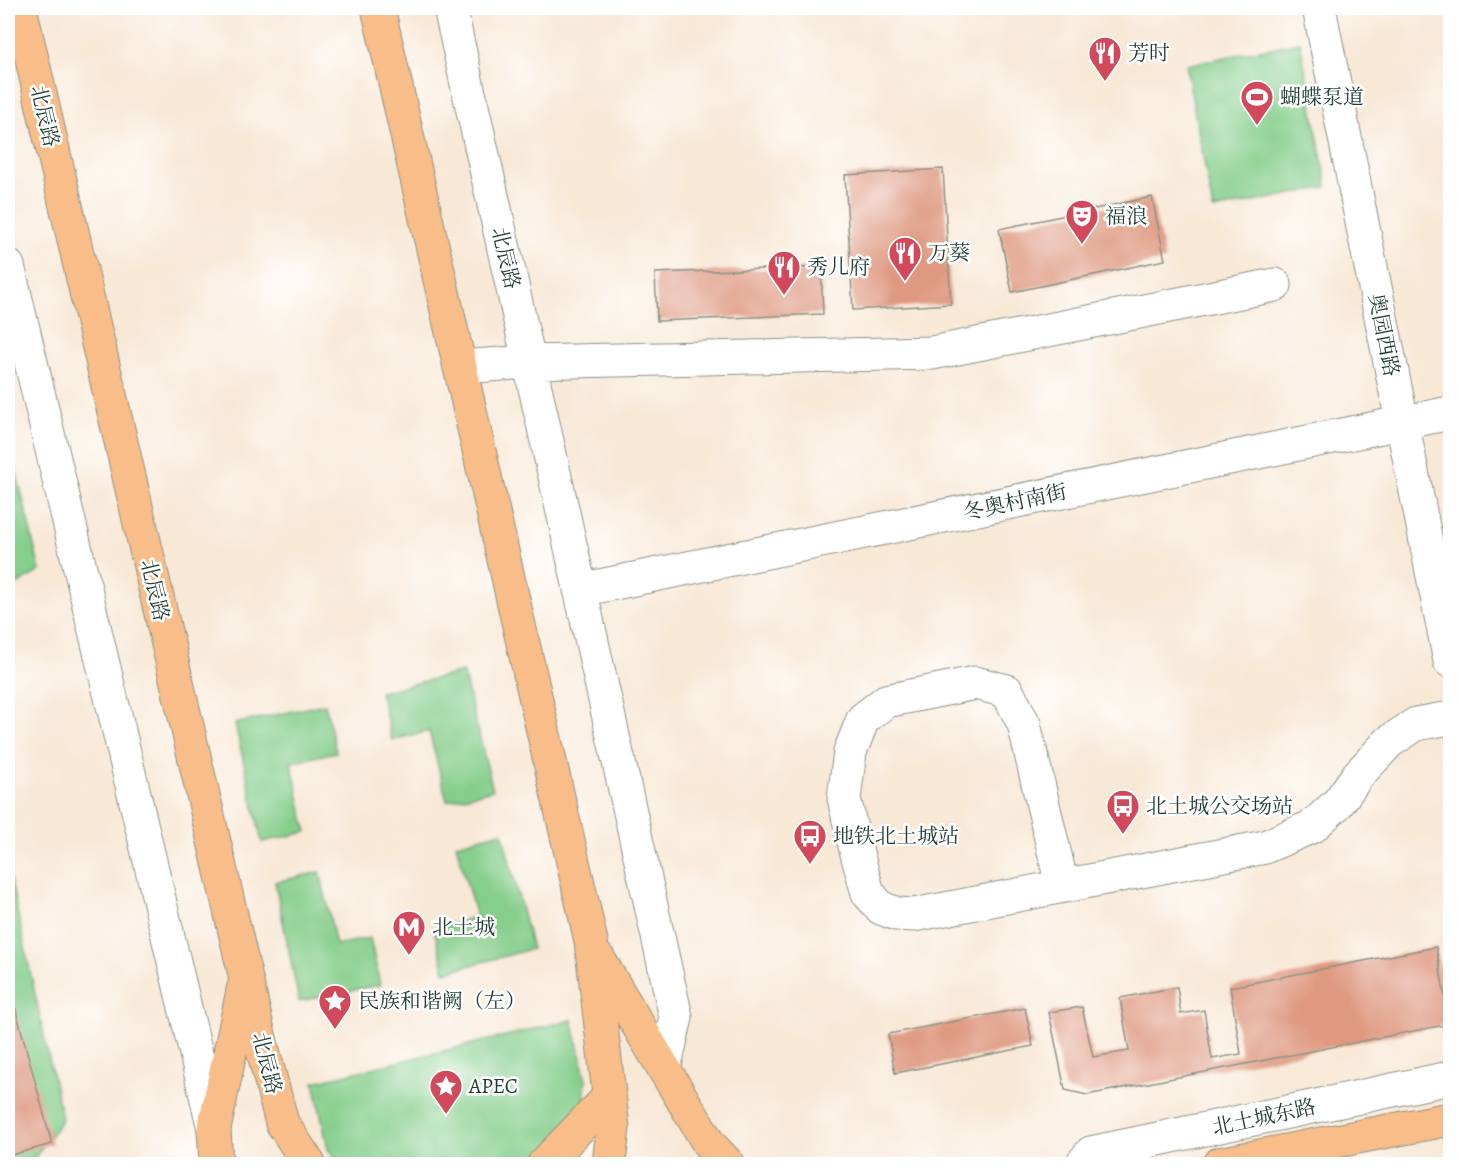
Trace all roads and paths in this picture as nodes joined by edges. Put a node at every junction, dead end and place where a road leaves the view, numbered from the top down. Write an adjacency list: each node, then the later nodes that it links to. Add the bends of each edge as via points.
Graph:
1 (20, 8): 16 (main road, 北辰路)
2 (378, 8): 8 (main road)
3 (450, 8): 7 (street, 北辰路)
4 (1319, 8): 10 (street, 奥园西路)
5 (8, 266): 21 (street)
6 (1275, 285): 7 (street, via 932,353)
7 (529, 362): 8 (street); 11 (street, 北辰路)
8 (460, 367): 15 (main road)
9 (1450, 413): 10 (street, 冬奥村南街)
10 (1402, 423): 11 (street, 冬奥村南街); 12 (street, 奥园西路)
11 (580, 591): 17 (street, 北辰路, via 676,1017)
12 (1450, 662)
13 (1450, 718): 14 (street, via 1416,724 1389,742 1338,803 1313,826 1265,847)
14 (1062, 885): 14 (street, via 1024,724 1007,691 975,682 886,701 862,719 850,752 844,798 868,893 881,909 914,915)
15 (592, 948): 17 (main road); 19 (main road)
16 (246, 979): 21 (main road); 23 (main road, 北辰路, via 282,1123)
17 (664, 1070): 26 (main road, via 709,1144)
18 (1450, 1078): 27 (street, 北土城东路, via 1091,1153)
19 (609, 1097): 24 (main road); 25 (main road, via 613,1128)
20 (1450, 1119): 28 (main road, 北土城东路)
21 (214, 1129): 22 (main road)
22 (216, 1164)
23 (309, 1164)
24 (544, 1164)
25 (609, 1164)
26 (728, 1164)
27 (1082, 1164)
28 (1218, 1164)

